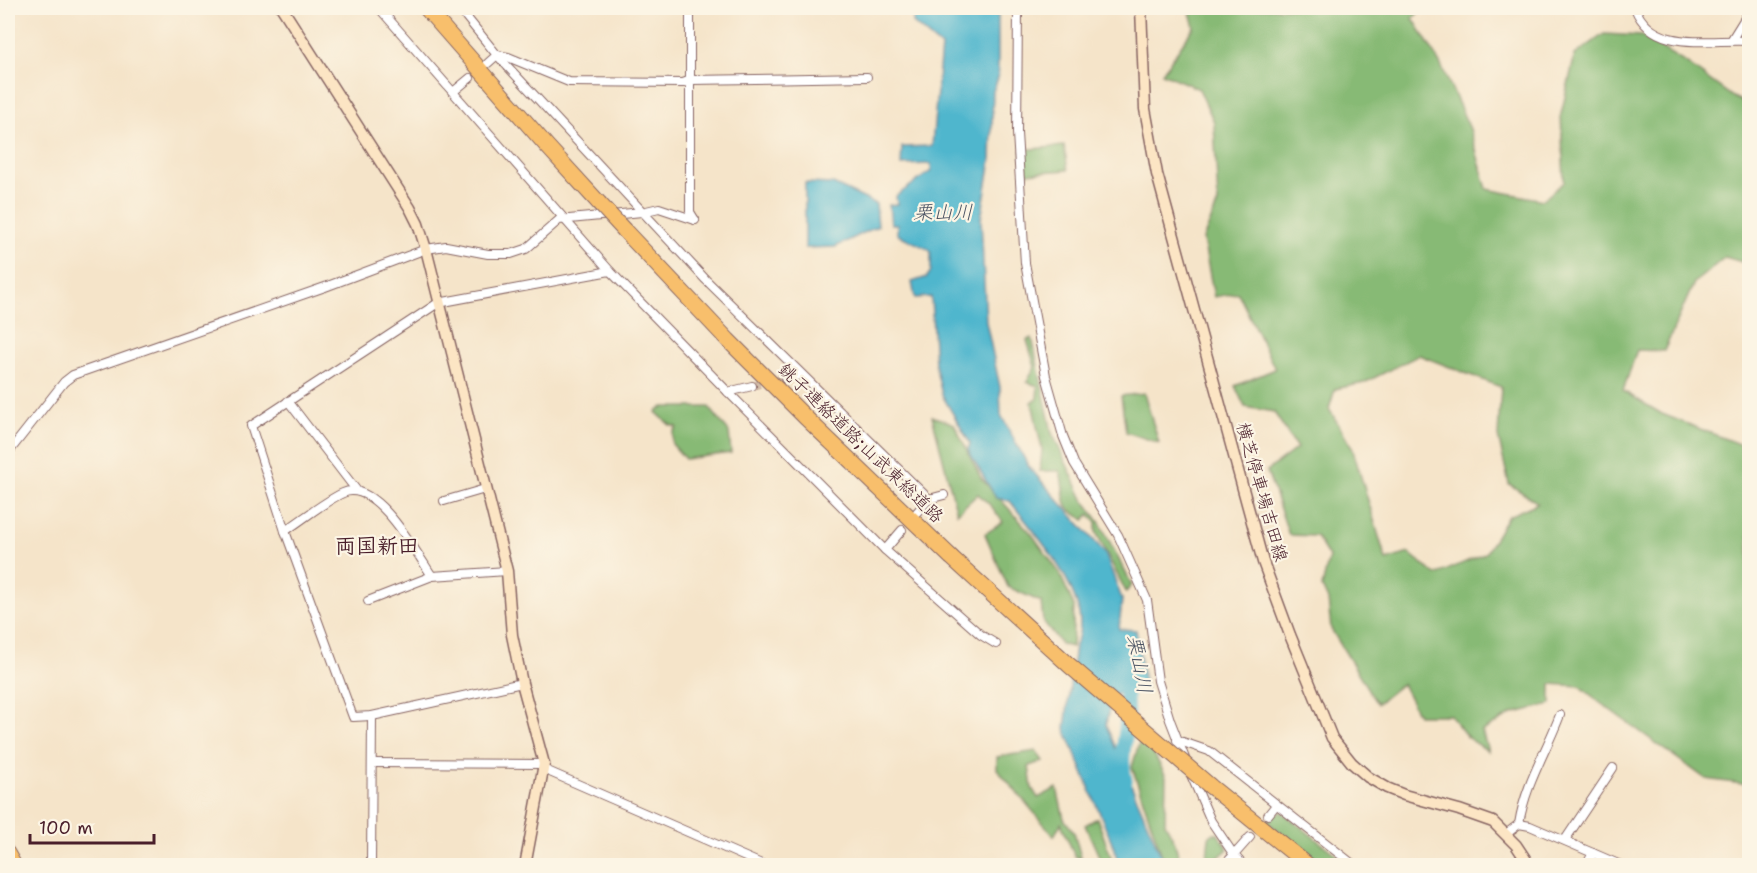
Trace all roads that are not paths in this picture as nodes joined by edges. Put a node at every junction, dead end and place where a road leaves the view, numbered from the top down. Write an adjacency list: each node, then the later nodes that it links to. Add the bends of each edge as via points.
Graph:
1 (282, 8): 20 (main road, via 410,208)
2 (379, 8): 17 (street)
3 (426, 8): 64 (highway, 銚子連絡道路;山武東総道路, bridge, via 624,230 775,387 951,558 1061,657)
4 (459, 8): 12 (street)
5 (690, 8): 16 (street)
6 (1018, 8): 45 (street, via 1017,134 1026,263 1046,376 1074,463 1118,535 1148,600 1158,681)
7 (1140, 8): 52 (main road, 横芝停車場吉田線, via 1145,110 1157,174 1263,562 1325,724 1340,750 1368,777 1404,795 1493,822)
8 (1635, 8): 10 (street, via 1643,22 1660,35 1706,42)
9 (1749, 10): 10 (street)
10 (1732, 39): 11 (street)
11 (1749, 40)
12 (497, 55): 13 (street); 16 (street, via 569,82); 18 (street)
13 (488, 63)
14 (867, 77): 16 (street)
15 (470, 78): 17 (street)
16 (691, 80): 18 (street, via 690,212 694,220 658,208)
17 (453, 92): 19 (street)
18 (642, 212): 19 (street); 23 (street)
19 (566, 218): 20 (street, via 526,249 512,254 446,246); 21 (street)
20 (426, 249): 22 (main road); 28 (street, via 73,375)
21 (610, 271): 22 (street); 26 (street)
22 (438, 303): 27 (street); 29 (main road)
23 (801, 375): 24 (street); 32 (street)
24 (785, 378)
25 (752, 386): 26 (street)
26 (728, 392): 37 (street)
27 (288, 401): 30 (street); 36 (street, via 251,426)
28 (8, 453)
29 (485, 489): 33 (street); 38 (main road)
30 (357, 491): 36 (street, via 344,492); 39 (street, via 390,514)
31 (944, 495): 32 (street)
32 (929, 499): 34 (street)
33 (444, 501)
34 (917, 512)
35 (903, 530): 37 (street)
36 (285, 531): 44 (street, via 351,714 354,718)
37 (885, 550): 41 (street)
38 (507, 571): 39 (street); 42 (main road, via 512,635)
39 (432, 576): 40 (street)
40 (368, 601)
41 (996, 644)
42 (522, 683): 44 (street); 47 (main road)
43 (1560, 715): 51 (street, via 1538,764)
44 (372, 716): 46 (street)
45 (1177, 740): 49 (street, via 1209,751); 57 (street, via 1211,821)
46 (372, 763): 47 (street); 59 (street)
47 (543, 766): 60 (main road); 61 (street)
48 (1613, 768): 54 (street)
49 (1276, 805): 50 (street); 65 (street)
50 (1268, 815)
51 (1519, 824): 52 (street); 54 (street)
52 (1506, 834): 66 (main road, 横芝停車場吉田線)
53 (1250, 837): 57 (street)
54 (1565, 840): 56 (street)
55 (8, 852): 58 (main road)
56 (1593, 853): 67 (street); 68 (street)
57 (1234, 855): 62 (street); 63 (street)
58 (16, 866)
59 (371, 866)
60 (525, 866)
61 (766, 866)
62 (1223, 866)
63 (1244, 866)
64 (1309, 866)
65 (1355, 866)
66 (1530, 866)
67 (1586, 866)
68 (1623, 866)

